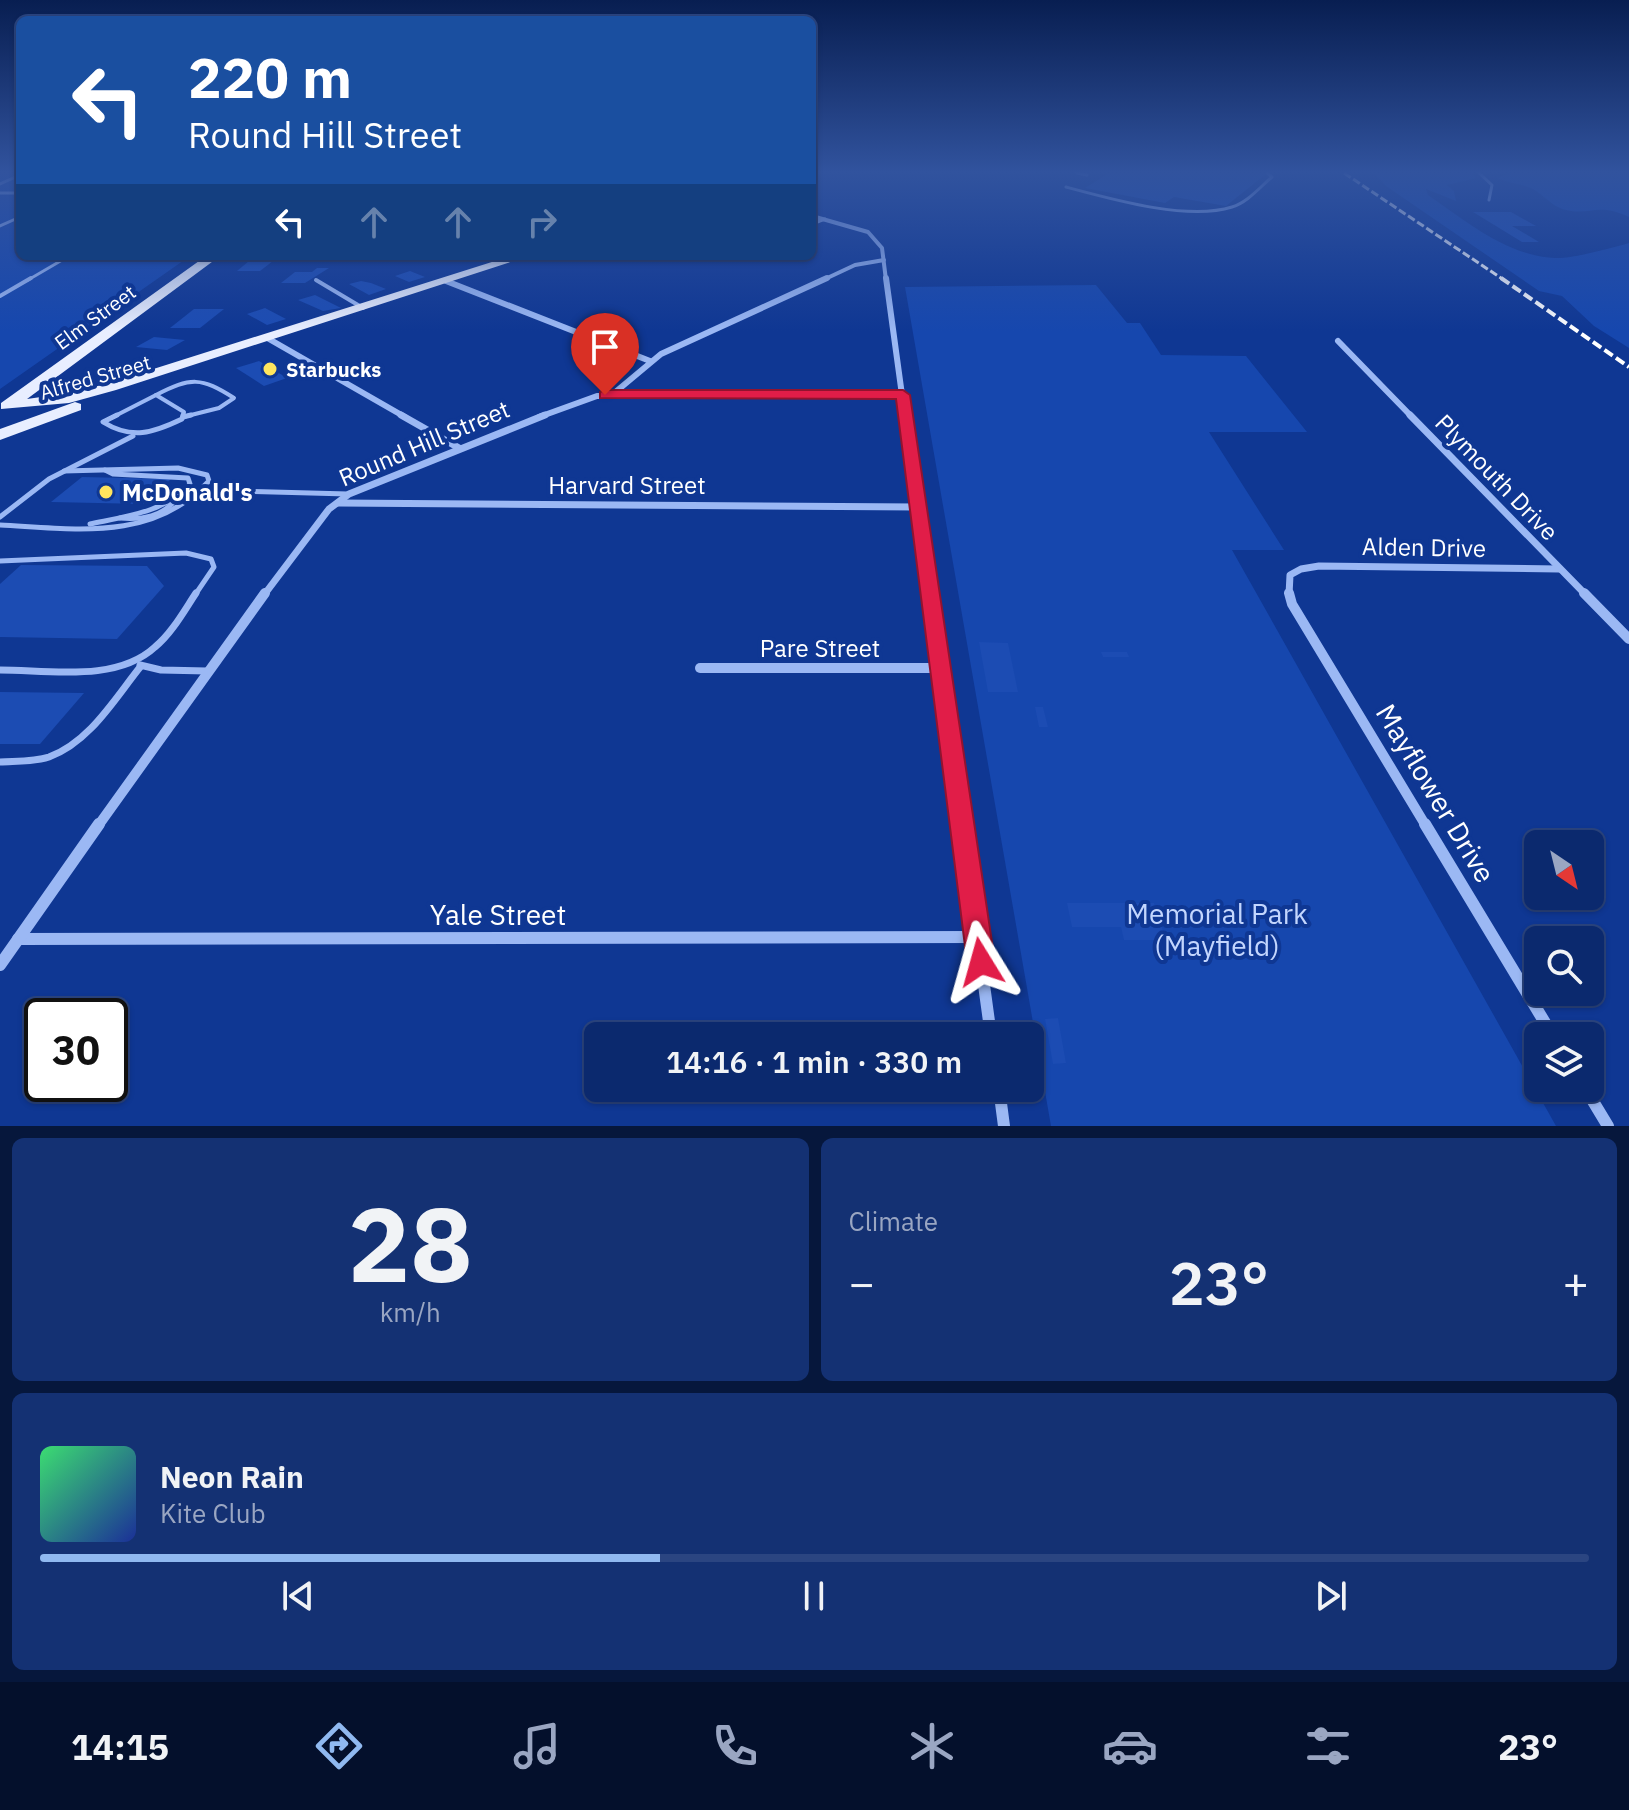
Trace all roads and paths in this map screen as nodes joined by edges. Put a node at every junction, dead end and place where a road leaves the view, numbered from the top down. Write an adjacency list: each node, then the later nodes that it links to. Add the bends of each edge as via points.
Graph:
1 (844, 226): 5 (street, via 872,235 881,244)
2 (62, 260): 8 (lane)
3 (209, 260): 18 (main road, Elm Street)
4 (511, 260): 7 (main road, Alfred Street)
5 (884, 260): 13 (street, via 855,265); 16 (street)
6 (316, 280): 9 (lane)
7 (446, 281): 9 (main road, Alfred Street); 13 (street)
8 (0, 296)
9 (363, 308): 10 (main road, Alfred Street)
10 (269, 339): 12 (main road, Alfred Street); 22 (street)
11 (1338, 341): 33 (street, Plymouth Drive)
12 (230, 351): 17 (main road, Alfred Street, via 204,365); 18 (main road, Alfred Street, via 89,393)
13 (650, 361): 14 (street)
14 (613, 394): 16 (street, Round Hill Street); 22 (street, Round Hill Street, via 583,400)
15 (156, 395): 19 (lane, via 184,412); 19 (lane, via 181,379 209,382 234,398); 21 (lane, via 103,422 121,435)
16 (903, 395): 28 (street)
17 (75, 407): 18 (main road, Alfred Street, via 23,415); 20 (main road)
18 (4, 409)
19 (183, 417): 21 (lane)
20 (0, 435)
21 (136, 435): 24 (lane)
22 (459, 448): 26 (street, Round Hill Street)
23 (103, 469): 24 (lane); 25 (lane, via 196,470 207,475); 31 (lane, via 188,478 190,484 161,513)
24 (64, 471): 29 (lane)
25 (203, 490): 26 (lane); 31 (lane, via 179,511 145,525)
26 (349, 494): 27 (street, Round Hill Street)
27 (337, 503): 28 (street, Harvard Street); 40 (street, Round Hill Street)
28 (917, 507): 38 (street)
29 (0, 517)
30 (0, 525): 31 (lane)
31 (78, 526)
32 (4, 560): 36 (lane, via 186,553 211,559 214,567 154,650)
33 (1559, 569): 34 (street, Alden Drive, via 1319,566); 35 (street, Plymouth Drive)
34 (1291, 574): 46 (street, Mayflower Drive, via 1286,584 1292,604)
35 (1629, 639)
36 (137, 664): 39 (lane); 40 (lane); 41 (lane, via 68,748 33,761)
37 (700, 668): 38 (street, Pare Street)
38 (940, 668): 42 (street)
39 (0, 670)
40 (207, 671): 43 (street, Round Hill Street)
41 (0, 762)
42 (977, 937): 43 (street, Yale Street); 45 (street)
43 (18, 939): 44 (street, Round Hill Street)
44 (0, 965)
45 (989, 1022)
46 (1545, 1022)
47 (1001, 1102): 49 (street)
48 (1593, 1102): 50 (street)
49 (1004, 1126)
50 (1608, 1126)

